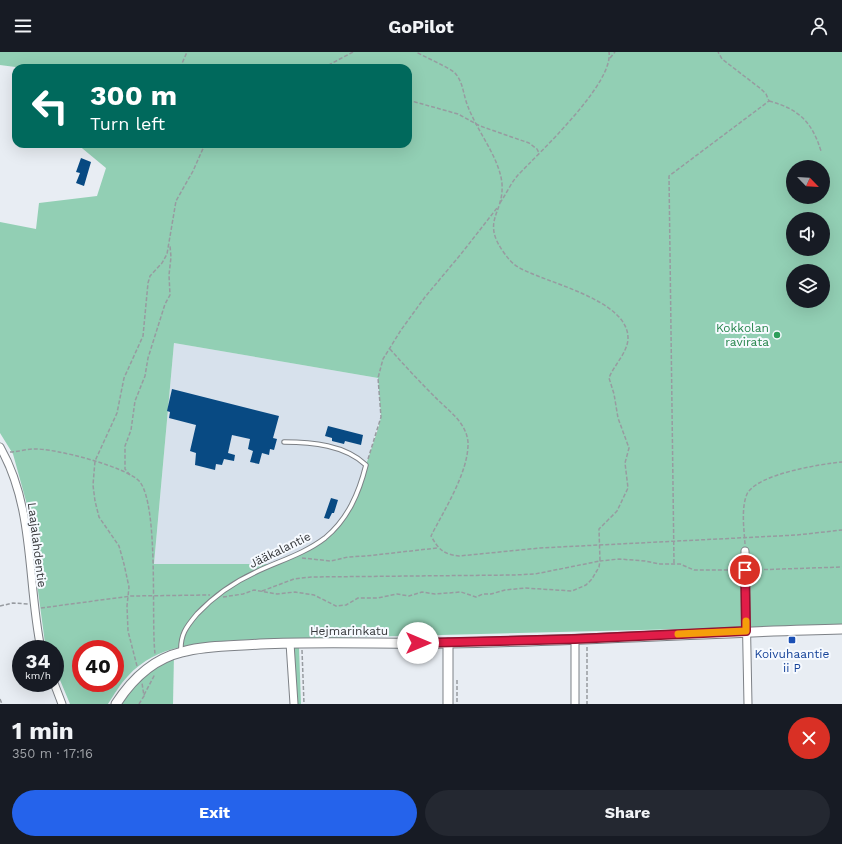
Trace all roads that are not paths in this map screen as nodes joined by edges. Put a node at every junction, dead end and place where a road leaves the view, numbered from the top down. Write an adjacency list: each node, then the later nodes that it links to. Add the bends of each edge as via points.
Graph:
1 (284, 442): 10 (lane, Jääkalantie, via 304,442 356,455 366,465 353,503 335,528 310,548 245,577 208,602 184,632)
2 (1, 450): 7 (street, Laajalahdentie, via 20,498 27,533 33,606)
3 (745, 551): 5 (street)
4 (842, 629): 5 (street, Hejmarinkatu)
5 (746, 631): 6 (street, Hejmarinkatu); 17 (street)
6 (575, 639): 9 (street, Hejmarinkatu); 16 (street)
7 (39, 640)
8 (290, 643): 9 (street, Hejmarinkatu); 10 (street, Hejmarinkatu, via 232,645); 14 (street)
9 (448, 643): 15 (street)
10 (181, 652): 13 (street, Hejmarinkatu, via 156,662 140,675)
11 (57, 692): 12 (street)
12 (62, 704)
13 (116, 704)
14 (294, 704)
15 (448, 704)
16 (575, 704)
17 (748, 704)

